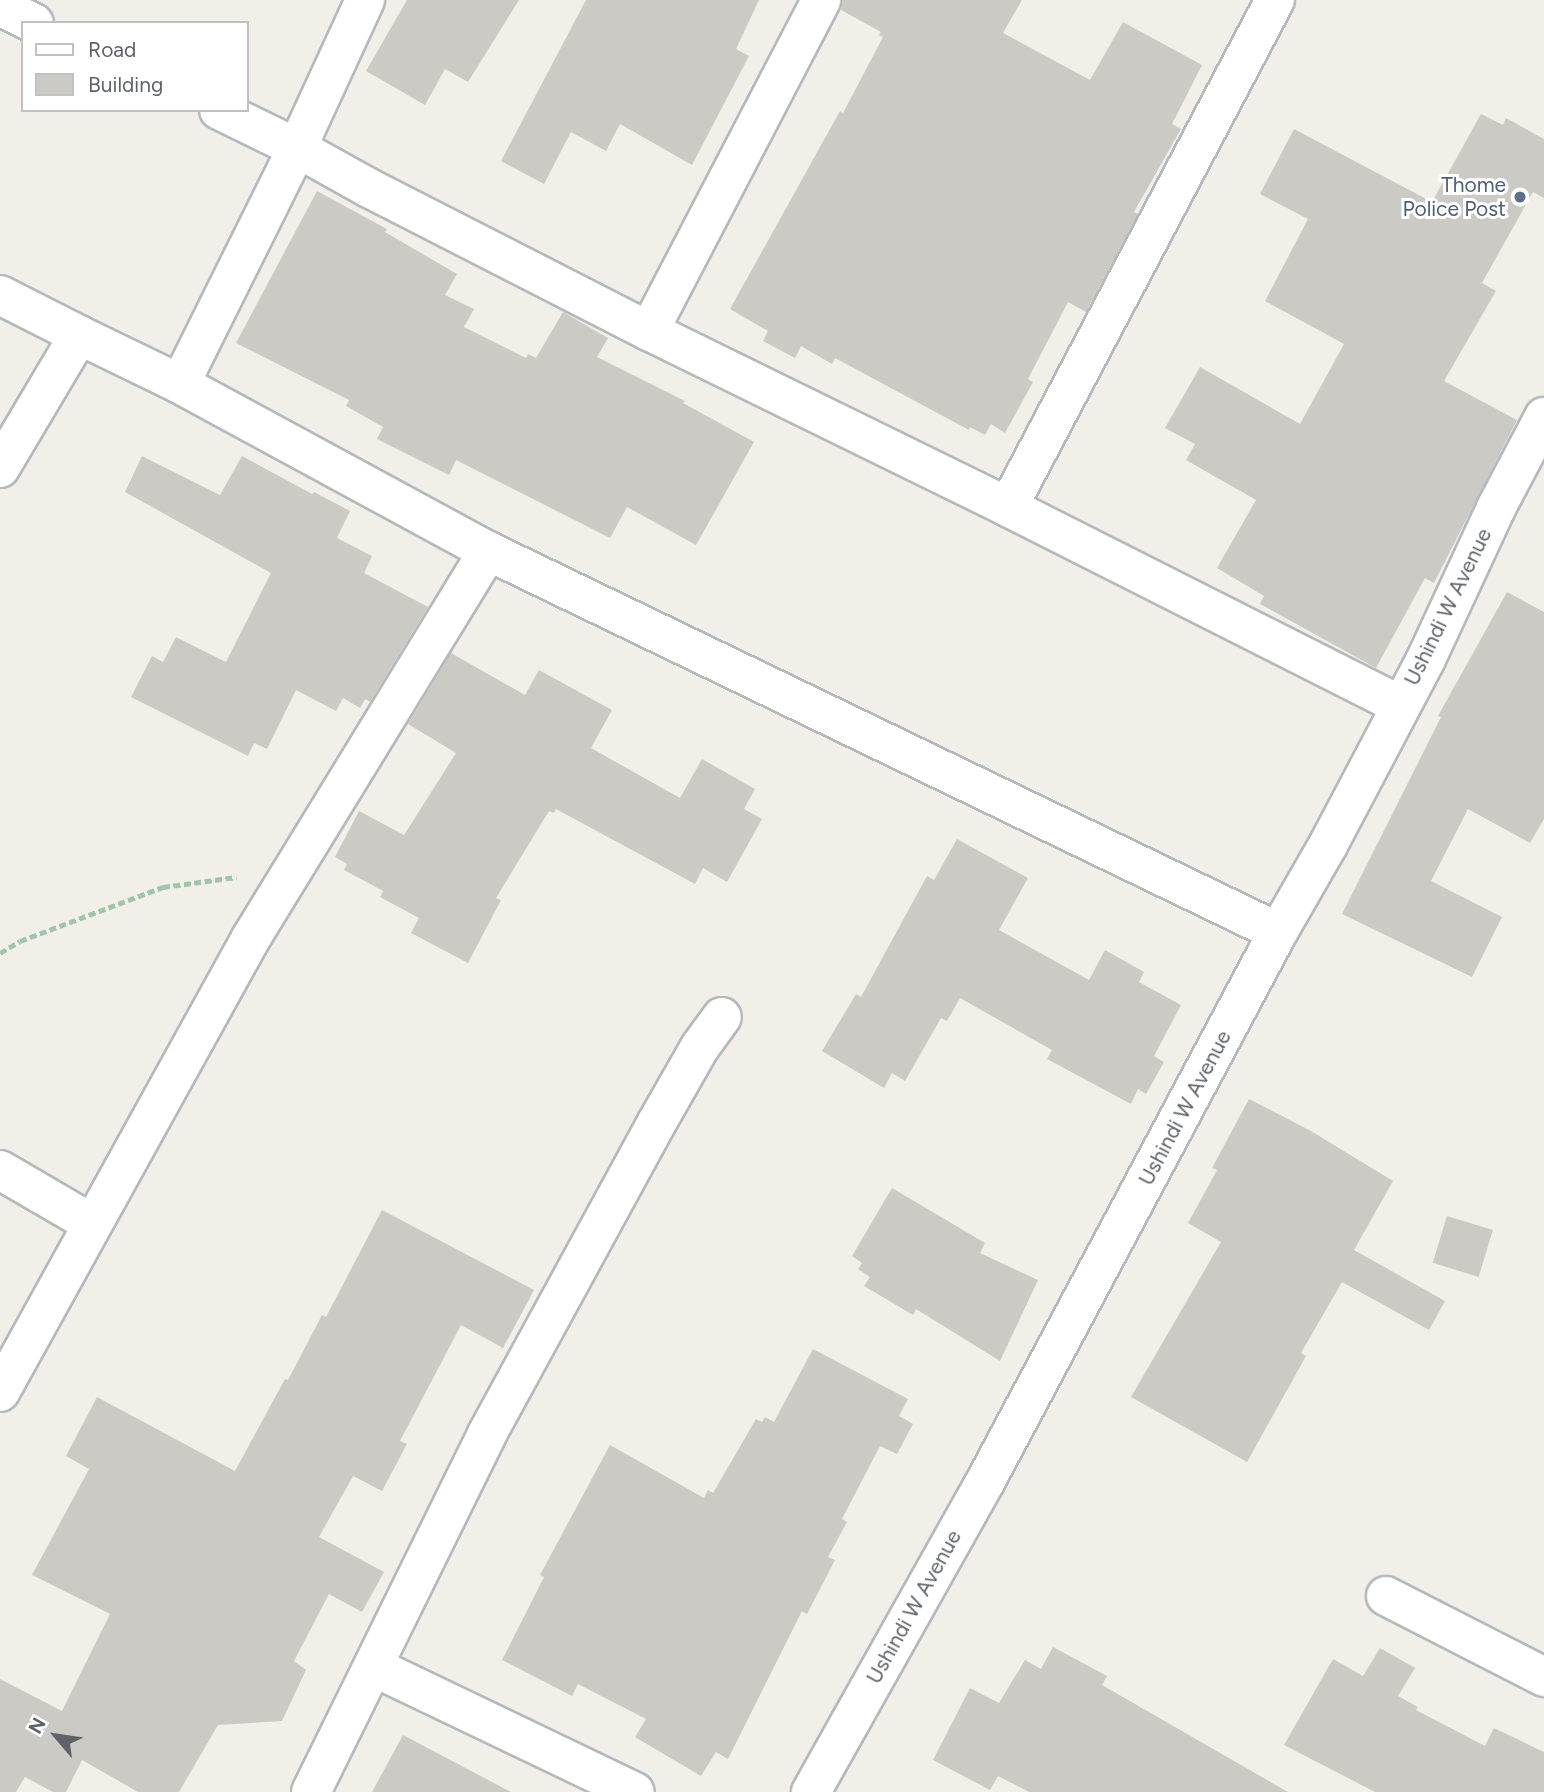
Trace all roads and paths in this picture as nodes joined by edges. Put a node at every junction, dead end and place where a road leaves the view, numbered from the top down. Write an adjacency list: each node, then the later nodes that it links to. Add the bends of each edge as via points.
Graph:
1 (365, 0): 7 (street)
2 (821, 0): 9 (street)
3 (1275, 0): 14 (street)
4 (0, 6): 5 (street)
5 (30, 21)
6 (223, 112): 7 (street)
7 (297, 148): 9 (street); 11 (street)
8 (0, 295): 10 (street)
9 (649, 331): 14 (street)
10 (79, 335): 11 (street); 13 (street)
11 (180, 384): 15 (street)
12 (1544, 417): 16 (street, Ushindi W Avenue)
13 (0, 468)
14 (1008, 507): 16 (street)
15 (488, 551): 17 (street); 18 (street)
16 (1399, 705): 18 (street, Ushindi W Avenue)
17 (293, 870): 19 (path, via 163,887 20,941); 22 (street)
18 (1278, 932): 29 (street, Ushindi W Avenue, via 984,1484)
19 (0, 953)
20 (722, 1017): 25 (street, via 700,1047 487,1434)
21 (0, 1170): 22 (street)
22 (91, 1223): 23 (street)
23 (0, 1392)
24 (1386, 1597): 26 (street)
25 (374, 1667): 27 (street); 28 (street)
26 (1544, 1677)
27 (311, 1792)
28 (635, 1792)
29 (811, 1792)

